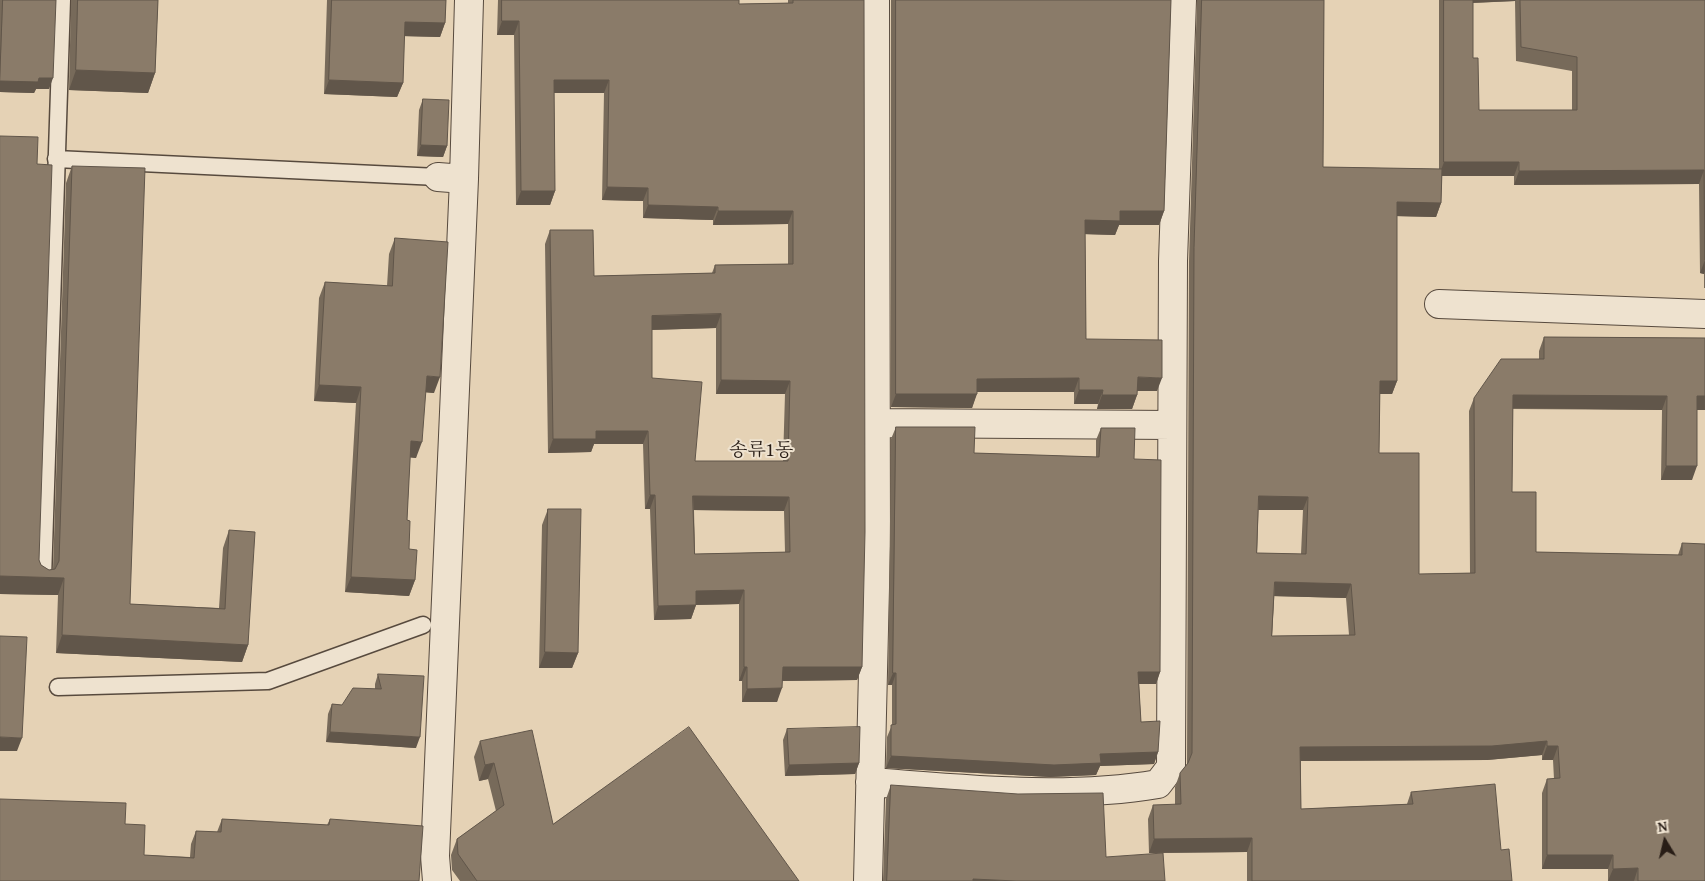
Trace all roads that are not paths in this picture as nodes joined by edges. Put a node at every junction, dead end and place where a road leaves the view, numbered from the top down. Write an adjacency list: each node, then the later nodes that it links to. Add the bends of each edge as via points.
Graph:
1 (62, 0): 5 (lane)
2 (469, 0): 6 (street)
3 (875, 0): 9 (street)
4 (1182, 0): 10 (street, via 1173,262)
5 (56, 160): 6 (lane); 11 (lane)
6 (451, 178): 12 (street)
7 (1439, 304): 8 (street)
8 (1705, 314)
9 (877, 423): 10 (street); 14 (street)
10 (1172, 425): 14 (street, via 1171,767 1158,784 1126,789 1008,792)
11 (43, 578)
12 (434, 621): 13 (lane, via 268,680); 15 (street)
13 (58, 687)
14 (870, 782): 16 (street)
15 (437, 881)
16 (868, 881)

